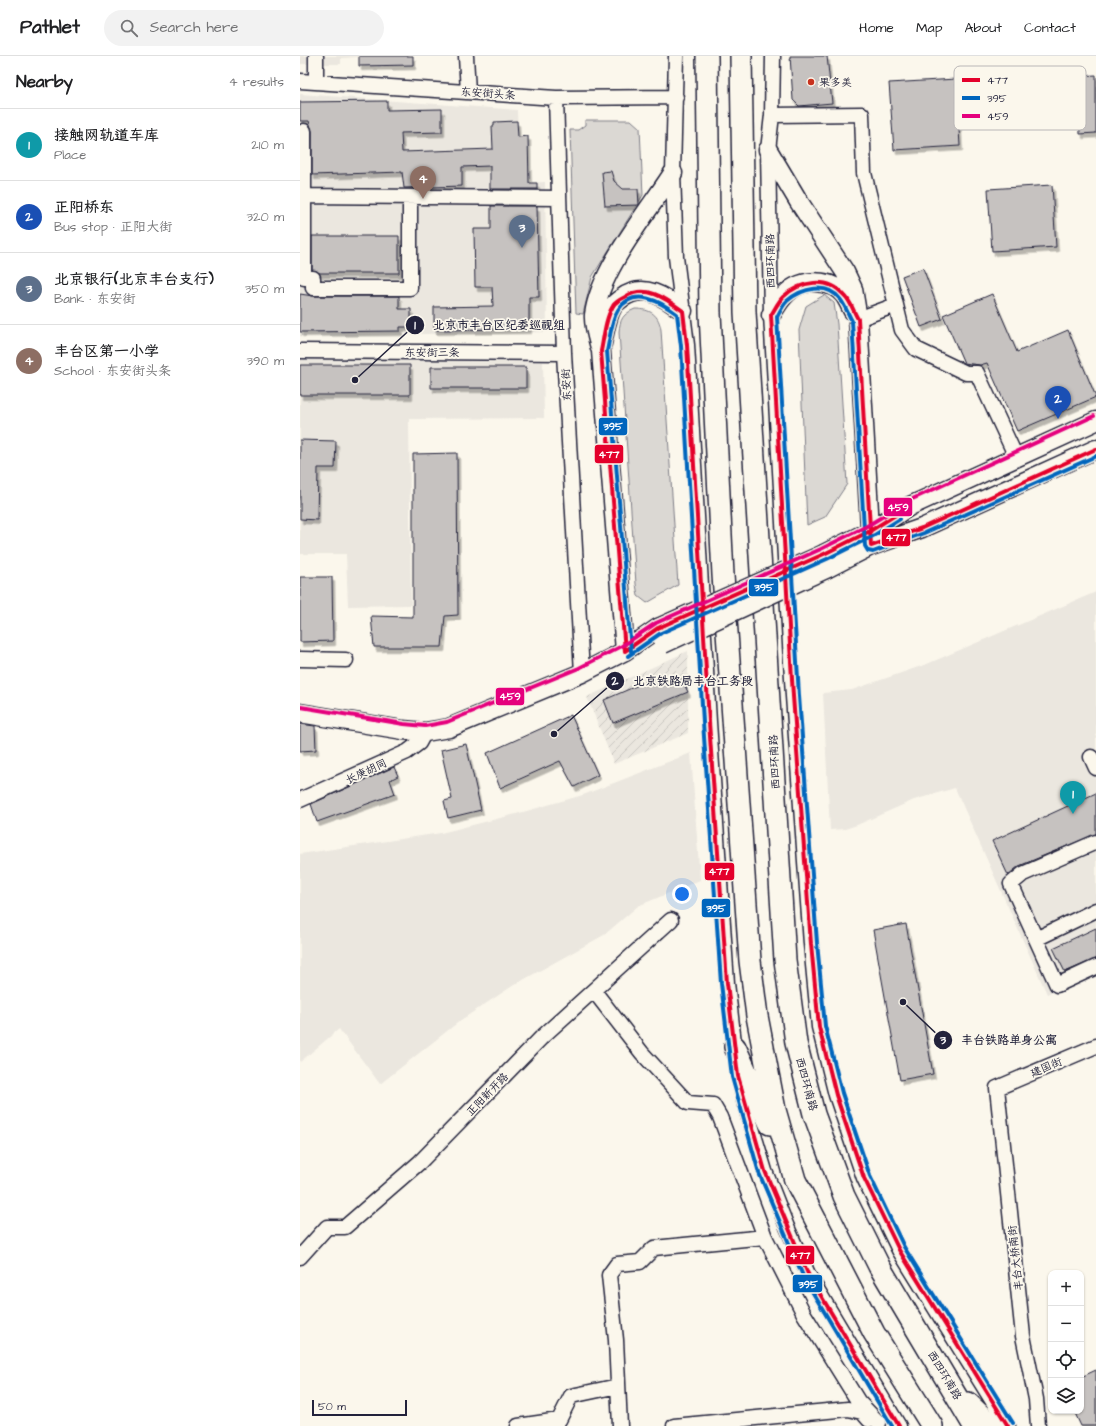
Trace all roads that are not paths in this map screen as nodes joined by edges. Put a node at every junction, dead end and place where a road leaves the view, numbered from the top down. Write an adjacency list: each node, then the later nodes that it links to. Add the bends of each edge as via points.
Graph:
1 (316, 56): 8 (street)
2 (466, 56): 9 (street)
3 (676, 56): 10 (street)
4 (707, 56): 47 (highway, via 710,313 723,575 750,961 757,1016 775,1110)
5 (772, 56): 12 (street, 西四环南路)
6 (741, 57): 51 (highway, 西四环南路, via 745,312 785,960 796,1043 814,1114 844,1196 879,1266)
7 (300, 81): 8 (street, 东安街头条)
8 (316, 82): 9 (street, 东安街头条)
9 (468, 92): 11 (street, 东安街头条)
10 (676, 97): 11 (street, 东安街头条); 16 (street)
11 (556, 98): 19 (street, 东安街)
12 (772, 115): 14 (street, 西四环南路); 20 (street, via 862,114 864,173)
13 (304, 131): 15 (street)
14 (768, 150): 22 (street, 西四环南路); 23 (main road, via 845,272 853,289)
15 (302, 151): 17 (street)
16 (673, 173): 21 (street, via 676,257); 25 (main road, via 611,266 599,294 594,316)
17 (304, 196): 18 (street); 18 (street, via 304,278 313,278 313,288 410,288)
18 (410, 197): 19 (street)
19 (559, 198): 26 (street, 东安街)
20 (896, 305): 23 (street); 29 (street, via 902,330 916,349 966,373 977,374)
21 (683, 310): 25 (main road, via 663,296 646,290 628,294 614,305 607,321); 44 (street, via 709,722)
22 (771, 315): 23 (main road, via 782,298 796,286 814,282 828,283 844,294); 60 (street, 西四环南路, via 810,944 819,1027 836,1095 864,1178 900,1250)
23 (858, 319): 30 (main road)
24 (300, 351): 26 (street, 东安街三条)
25 (601, 351): 31 (main road)
26 (564, 353): 34 (street, 东安街)
27 (1096, 421): 29 (main road)
28 (1096, 449): 30 (main road, via 922,528)
29 (1016, 457): 30 (main road, via 910,506)
30 (871, 539): 31 (main road, bridge)
31 (625, 652): 34 (main road)
32 (300, 659): 33 (street)
33 (346, 660)
34 (582, 673): 36 (main road, via 448,728)
35 (300, 713): 36 (main road)
36 (425, 732): 37 (street, 长庚胡同, via 419,743 407,752)
37 (300, 800)
38 (1096, 842): 41 (street, via 1023,874 1011,884)
39 (1096, 910): 41 (street)
40 (671, 920): 43 (street, 正阳新开路)
41 (1036, 939): 42 (street, via 1057,985)
42 (1096, 967)
43 (594, 991): 48 (street, via 642,1053 688,1103 713,1105 720,1117); 49 (street, 正阳新开路, via 542,1037 420,1162 345,1227 327,1227)
44 (734, 1046): 47 (highway); 52 (street, via 745,1105 765,1171 787,1227 808,1274)
45 (1096, 1046): 46 (street, 建国街)
46 (997, 1088): 61 (street, 丰台大桥南街, via 1023,1336 1036,1399)
47 (795, 1180): 53 (highway, via 874,1332)
48 (765, 1237): 50 (street, via 654,1248 640,1262 617,1264 609,1275); 54 (street, via 804,1314)
49 (300, 1257)
50 (618, 1386): 55 (street, via 571,1396 559,1420); 56 (street)
51 (954, 1389): 58 (highway, 西四环南路); 59 (highway)
52 (897, 1421): 54 (street)
53 (927, 1421)
54 (875, 1424): 57 (street, via 862,1412 848,1409)
55 (518, 1426)
56 (620, 1426)
57 (674, 1426)
58 (974, 1426)
59 (992, 1426)
60 (1008, 1426)
61 (1038, 1426)

